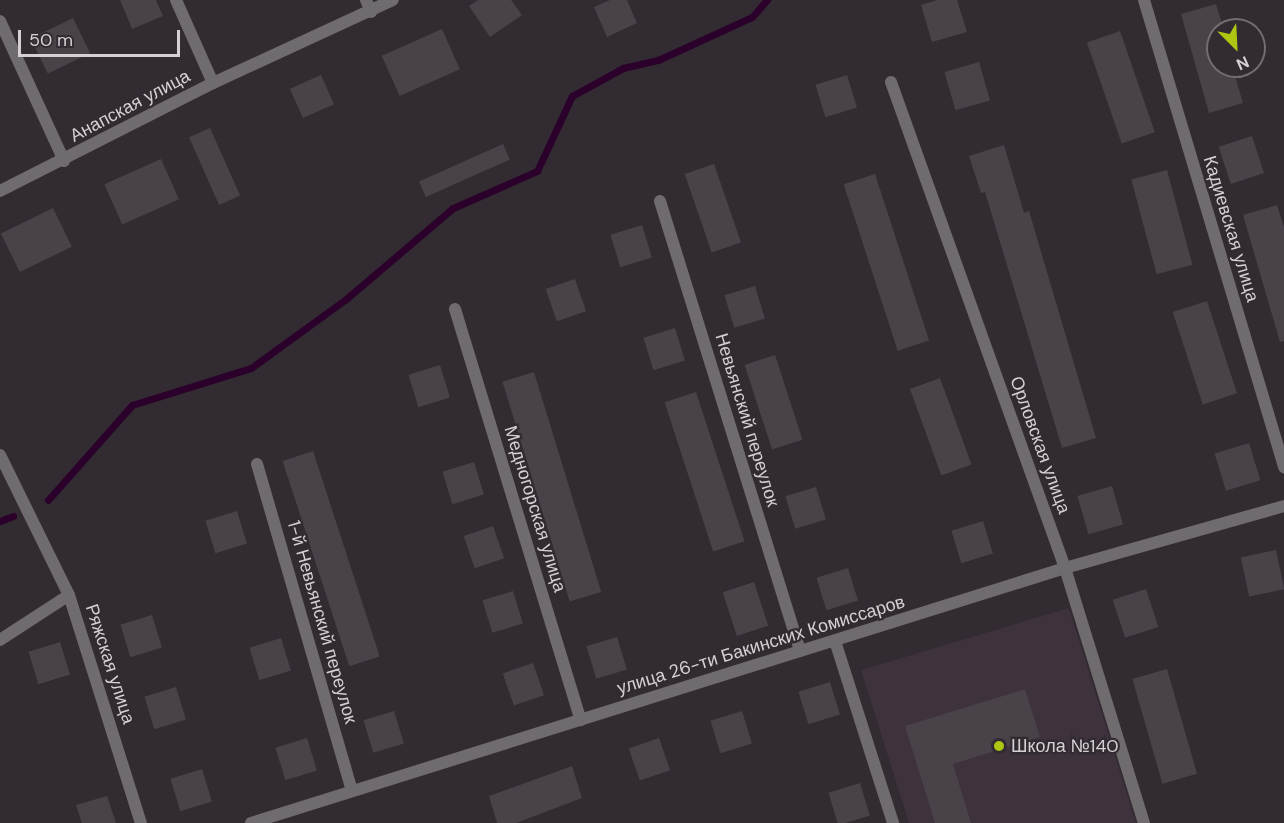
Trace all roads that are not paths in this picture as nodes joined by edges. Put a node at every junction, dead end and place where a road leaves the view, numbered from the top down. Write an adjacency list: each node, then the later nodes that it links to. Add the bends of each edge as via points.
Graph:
1 (176, 0): 8 (street, Анапская улица)
2 (366, 0): 5 (street)
3 (393, 0): 5 (street, Анапская улица)
4 (1144, 0): 15 (street, Кадиевская улица)
5 (371, 12): 8 (street, Анапская улица)
6 (0, 21): 9 (street, Анапская улица)
7 (891, 82): 17 (street, Орловская улица)
8 (213, 83): 9 (street, Анапская улица)
9 (64, 161): 10 (street, Анапская улица)
10 (0, 191)
11 (660, 201): 21 (street, Невьянский переулок)
12 (455, 309): 22 (street, Медногорская улица)
13 (0, 455): 18 (street)
14 (256, 464): 23 (street, 1-й Невьянский переулок)
15 (1284, 467)
16 (1284, 506): 17 (street, улица 26-ти Бакинских Комиссаров)
17 (1065, 568): 20 (street, улица 26-ти Бакинских Комиссаров); 27 (street, Орловская улица)
18 (69, 595): 19 (street, Ряжская улица); 24 (street, Ряжская улица)
19 (0, 640)
20 (835, 641): 21 (street, улица 26-ти Бакинских Комиссаров); 26 (street)
21 (800, 651): 22 (street, улица 26-ти Бакинских Комиссаров)
22 (581, 720): 23 (street, улица 26-ти Бакинских Комиссаров)
23 (352, 790): 25 (street, улица 26-ти Бакинских Комиссаров)
24 (141, 823)
25 (251, 823)
26 (893, 823)
27 (1144, 823)

